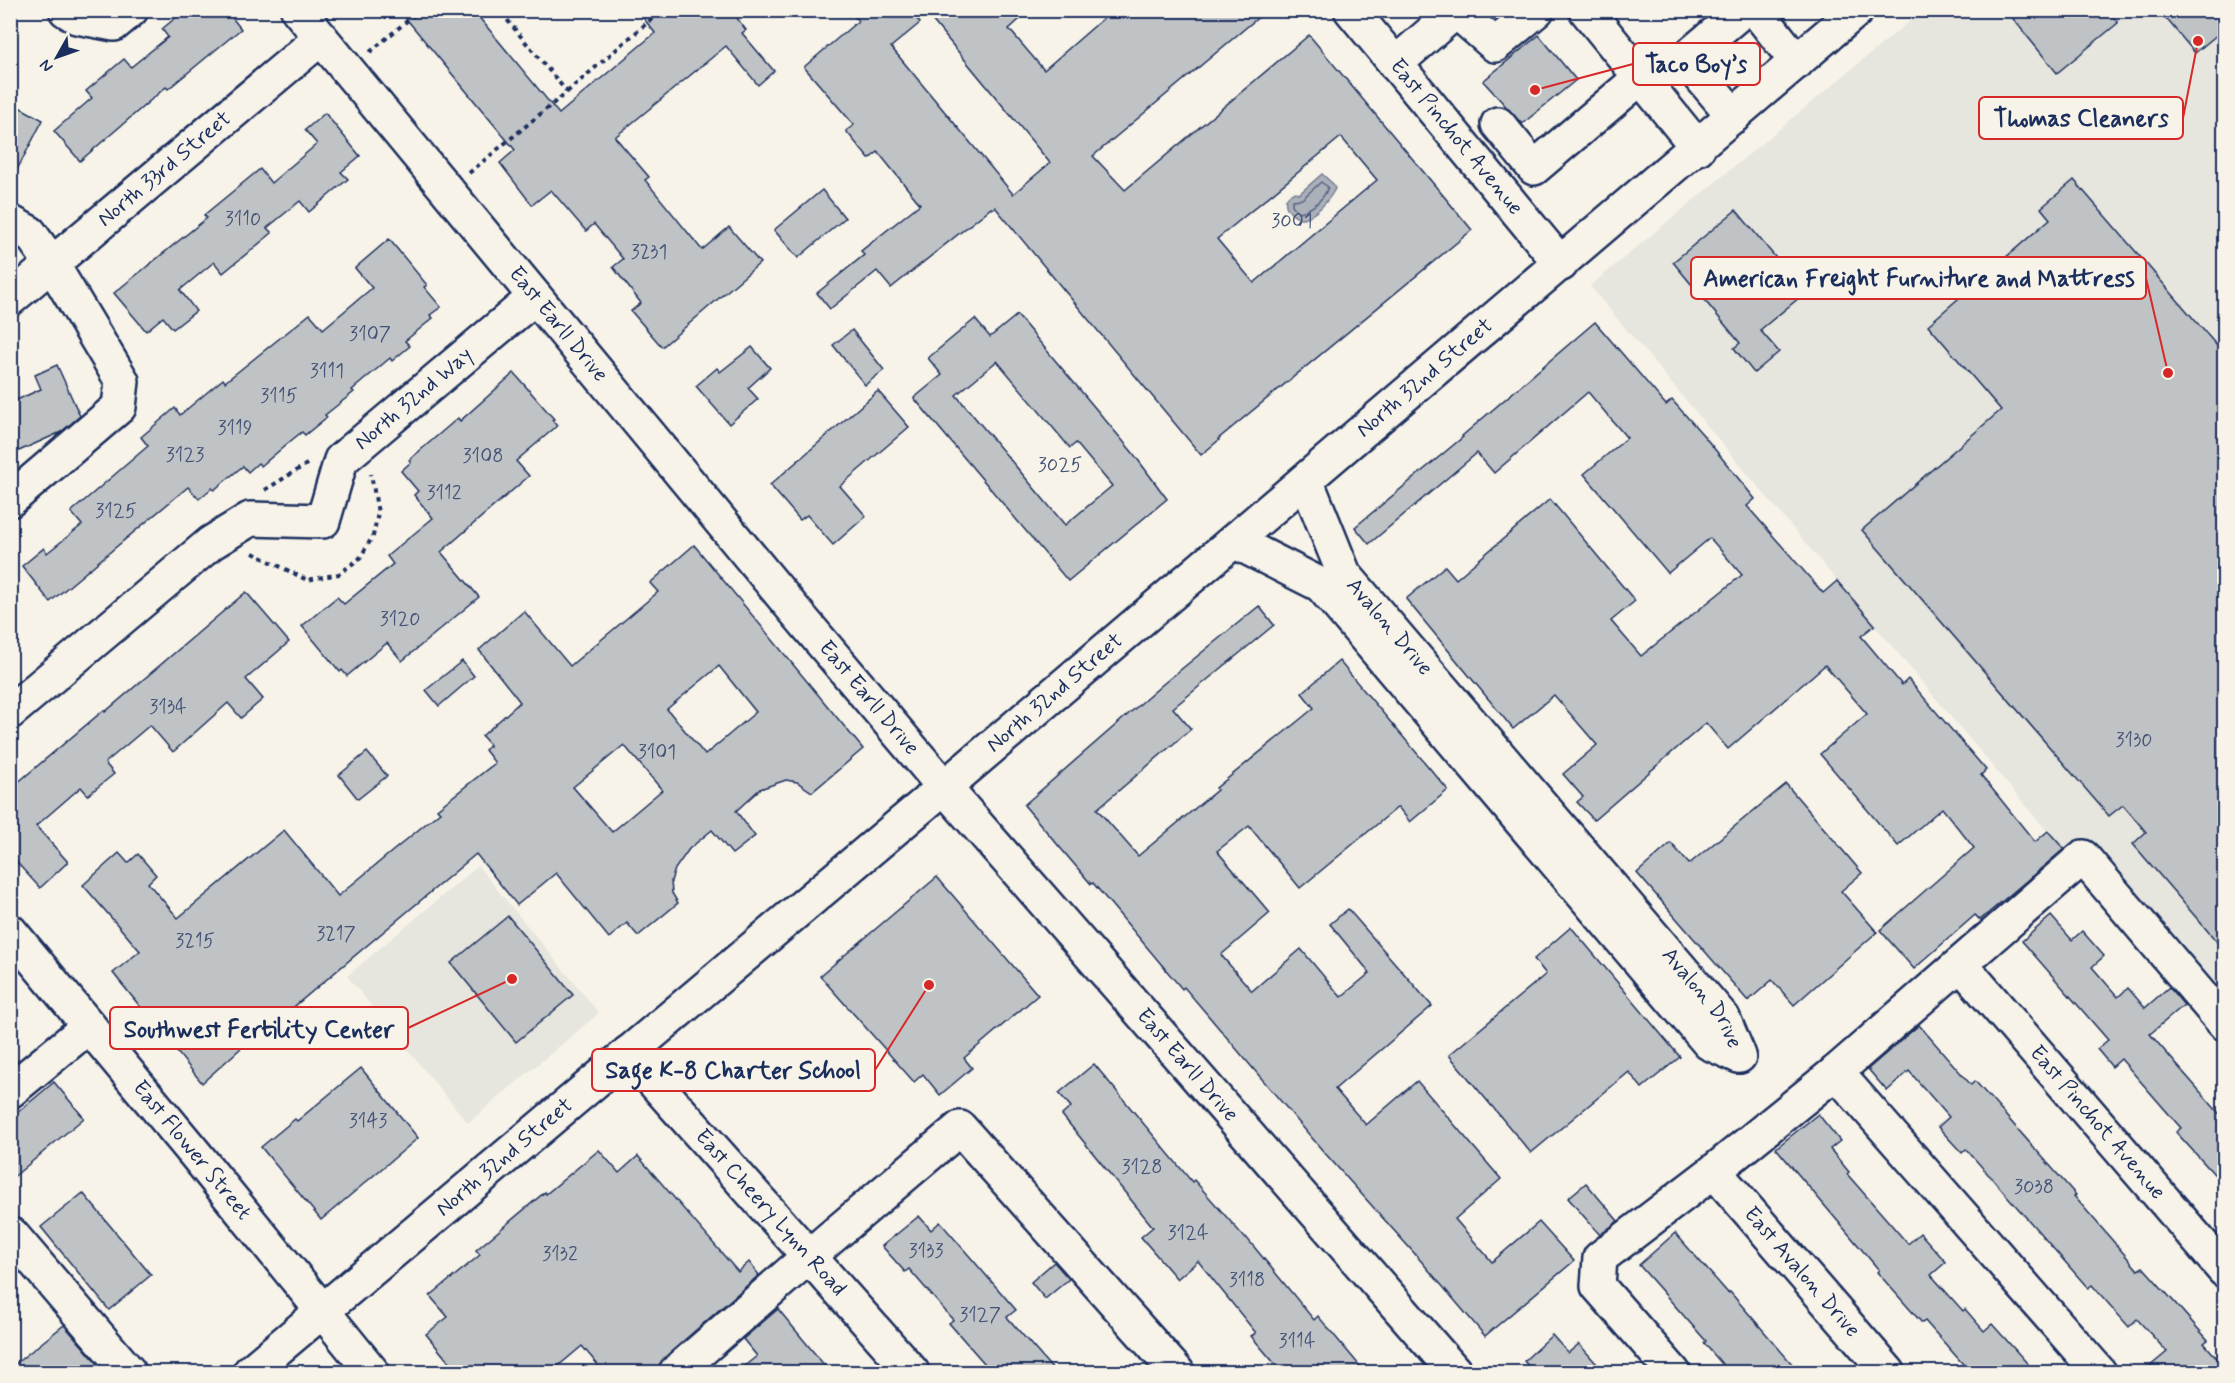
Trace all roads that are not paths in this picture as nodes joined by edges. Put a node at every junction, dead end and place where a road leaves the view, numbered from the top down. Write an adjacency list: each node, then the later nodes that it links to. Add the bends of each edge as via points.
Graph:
1 (66, 10): 2 (street, via 77,17 114,24)
2 (131, 10)
3 (298, 10): 10 (street, East Earll Drive)
4 (1351, 10): 12 (street, East Pinchot Avenue)
5 (1537, 10): 12 (street, via 1495,45 1456,11)
6 (1586, 10): 13 (street)
7 (1743, 10): 14 (street, via 1692,53 1690,64)
8 (1756, 10): 11 (street)
9 (1848, 13): 11 (street, North 32nd Street)
10 (321, 38): 18 (street, North 33rd Street); 20 (street, East Earll Drive)
11 (1797, 62): 14 (street, North 32nd Street)
12 (1395, 64): 19 (street, East Pinchot Avenue)
13 (1641, 78): 15 (street, via 1534,168); 16 (street)
14 (1734, 116): 16 (street, North 32nd Street)
15 (1498, 124)
16 (1698, 147): 19 (street, North 32nd Street)
17 (10, 222): 18 (street, via 30,233)
18 (52, 264): 21 (street, North 33rd Street); 23 (street, via 122,381 119,407)
19 (1561, 264): 22 (street, North 32nd Street)
20 (535, 297): 25 (street, North 32nd Way, via 341,460 323,521 250,519 211,543); 26 (street, East Earll Drive)
21 (10, 299)
22 (1306, 480): 24 (street, North 32nd Street); 24 (street, Avalon Drive, via 1344,574 1723,1018 1739,1056 1709,1042 1321,585)
23 (10, 500)
24 (1234, 541): 26 (street, North 32nd Street)
25 (10, 712)
26 (944, 787): 31 (street, North 32nd Street); 45 (street, East Earll Drive)
27 (10, 931): 30 (street, East Flower Street)
28 (1970, 975): 37 (street, East Pinchot Avenue)
29 (2224, 1023): 32 (street, via 2083,856)
30 (89, 1026): 33 (street); 38 (street, East Flower Street)
31 (628, 1053): 36 (street, East Cheery Lynn Road); 38 (street, North 32nd Street)
32 (1836, 1072): 34 (street); 48 (street)
33 (10, 1091)
34 (1714, 1171): 46 (street, via 1600,1258 1598,1286); 47 (street, East Avalon Drive)
35 (12, 1235): 39 (street)
36 (808, 1256): 42 (street); 43 (street, East Cheery Lynn Road); 44 (street, via 960,1128)
37 (2224, 1270)
38 (323, 1311): 40 (street, North 32nd Street); 41 (street, East Flower Street)
39 (129, 1372)
40 (250, 1372)
41 (372, 1372)
42 (676, 1372)
43 (912, 1372)
44 (1177, 1372)
45 (1455, 1372)
46 (1673, 1372)
47 (1888, 1372)
48 (2099, 1372)

